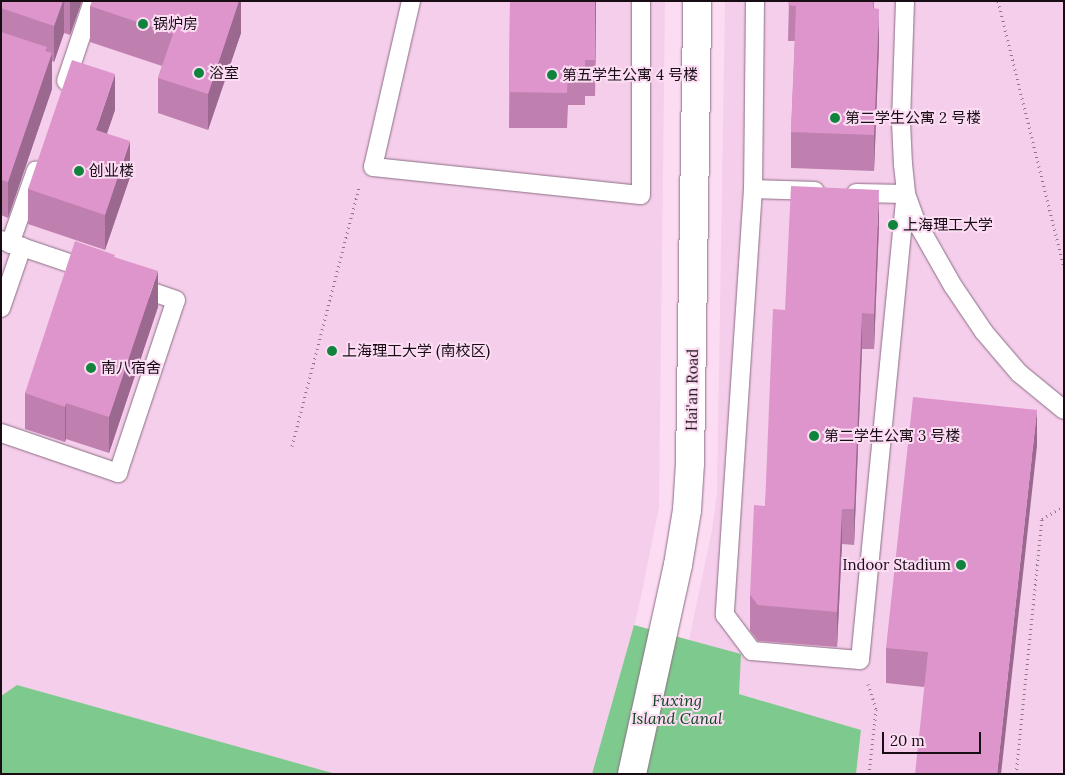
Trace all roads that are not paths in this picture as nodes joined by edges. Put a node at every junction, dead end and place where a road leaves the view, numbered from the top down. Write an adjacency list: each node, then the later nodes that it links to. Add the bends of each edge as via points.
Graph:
1 (93, 1): 8 (lane)
2 (411, 1): 3 (lane, via 373,167 641,195)
3 (641, 1)
4 (697, 1): 19 (street, Hai'an Road, via 687,510)
5 (755, 1): 11 (lane)
6 (905, 1): 12 (lane, via 902,122)
7 (48, 72): 8 (lane)
8 (67, 78): 9 (lane)
9 (61, 96)
10 (42, 150): 13 (lane)
11 (753, 189): 12 (lane); 12 (lane, via 725,615 752,650 860,660)
12 (906, 194): 17 (lane, via 933,252 984,332 1019,373)
13 (11, 244): 14 (lane); 16 (lane)
14 (104, 275)
15 (122, 281): 18 (lane, via 176,300 118,473)
16 (1, 308)
17 (1064, 410)
18 (1, 433)
19 (632, 774)

